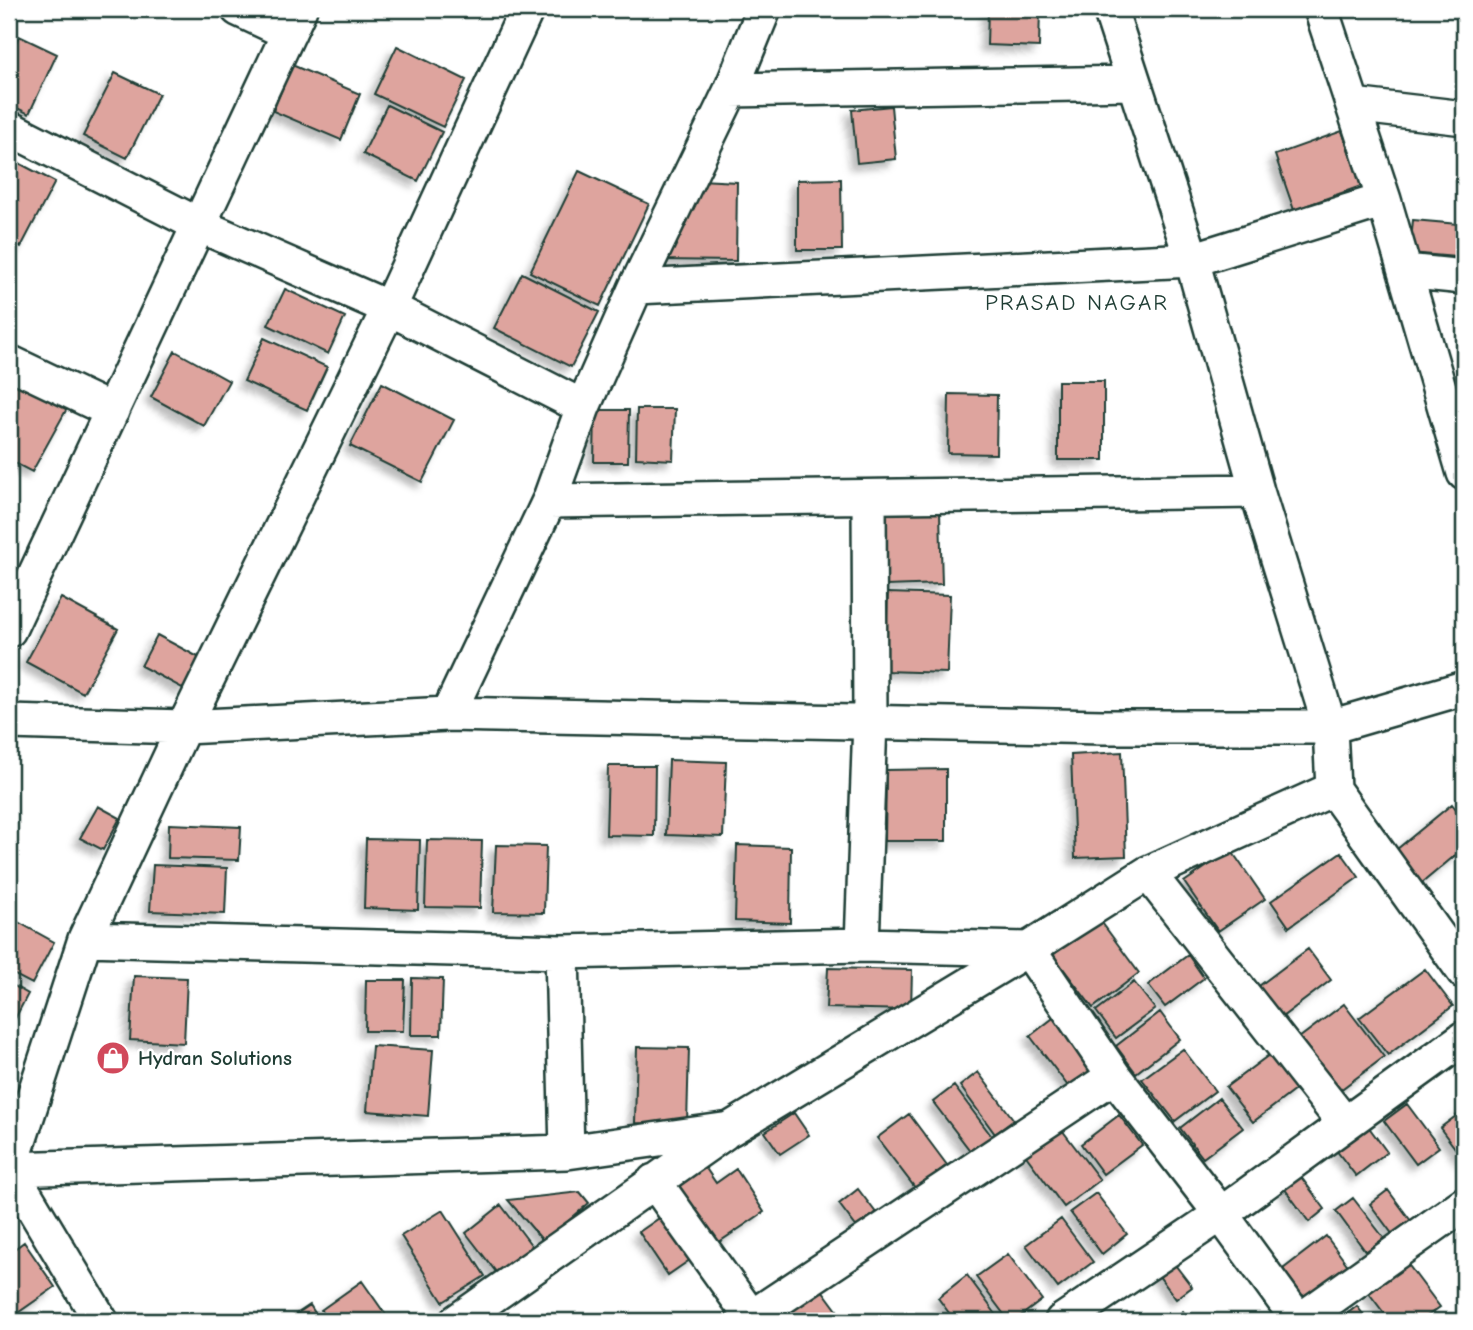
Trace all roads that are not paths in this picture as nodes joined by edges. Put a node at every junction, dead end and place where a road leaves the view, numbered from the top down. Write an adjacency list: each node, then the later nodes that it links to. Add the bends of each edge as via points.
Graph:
1 (238, 9): 6 (street)
2 (527, 9): 18 (street)
3 (764, 9): 8 (street)
4 (1110, 9): 7 (street)
5 (1321, 9): 9 (street)
6 (295, 21): 13 (street)
7 (1133, 83): 8 (street); 14 (street)
8 (731, 90): 17 (street)
9 (1353, 105): 10 (street); 12 (street)
10 (1464, 118)
11 (9, 128): 13 (street)
12 (1384, 200): 14 (street); 15 (street)
13 (199, 225): 18 (street); 21 (street)
14 (1192, 260): 17 (street); 23 (street)
15 (1405, 271): 16 (street); 22 (street)
16 (1464, 277)
17 (636, 288): 20 (street)
18 (390, 308): 20 (street); 32 (street)
19 (9, 362): 21 (street)
20 (583, 407): 25 (street)
21 (111, 411): 26 (street)
22 (1464, 473)
23 (1257, 491): 24 (street); 33 (street)
24 (869, 498): 25 (street); 30 (street)
25 (548, 500): 29 (street)
26 (17, 589): 27 (street)
27 (9, 630)
28 (1464, 688): 33 (street)
29 (448, 714): 30 (street); 32 (street)
30 (870, 721): 33 (street); 37 (street)
31 (9, 722): 32 (street)
32 (184, 727): 36 (street)
33 (1330, 727): 34 (street)
34 (1333, 789): 35 (street); 40 (street)
35 (1148, 873): 38 (street); 43 (street)
36 (85, 939): 39 (street); 46 (street)
37 (862, 946): 38 (street); 39 (street)
38 (1028, 949): 42 (street); 44 (street)
39 (562, 952): 45 (street)
40 (1464, 972)
41 (1464, 1038): 43 (street)
42 (1114, 1076): 49 (street); 50 (street)
43 (1345, 1124): 49 (street)
44 (730, 1129): 45 (street); 47 (street)
45 (567, 1152): 46 (street)
46 (10, 1170): 51 (street)
47 (654, 1181): 50 (street); 52 (street)
48 (1464, 1204): 54 (street)
49 (1221, 1214): 53 (street); 54 (street)
50 (751, 1320)
51 (101, 1321)
52 (457, 1321)
53 (1062, 1321)
54 (1299, 1321)

